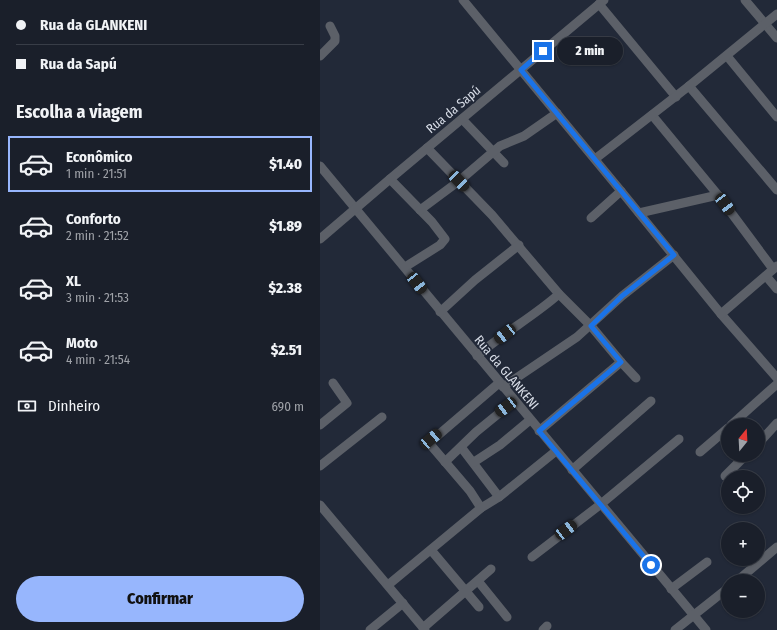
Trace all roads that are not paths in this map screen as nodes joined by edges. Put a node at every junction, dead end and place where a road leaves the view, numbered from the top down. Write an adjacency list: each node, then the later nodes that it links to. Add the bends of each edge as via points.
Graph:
1 (463, 0): 10 (street)
2 (746, 0): 5 (street)
3 (602, 2): 10 (street, Rua da Sapú); 12 (street)
4 (777, 14): 5 (street)
5 (765, 24): 7 (street); 9 (street)
6 (330, 26): 8 (street, via 335,41)
7 (777, 38)
8 (320, 56)
9 (727, 56): 11 (street); 15 (street)
10 (521, 70): 13 (street); 16 (street, Rua da Sapú)
11 (689, 86): 12 (street); 24 (street)
12 (676, 97): 14 (street)
13 (557, 113): 18 (street, via 524,136 504,144); 19 (street)
14 (652, 115): 19 (street); 26 (street)
15 (777, 117)
16 (462, 119): 17 (street, Rua da Sapú); 18 (street)
17 (427, 148): 22 (street, Rua da Sapú); 23 (street)
18 (493, 152): 20 (street); 23 (street)
19 (595, 159): 25 (street)
20 (504, 163)
21 (320, 166): 27 (street, Rua da GLANKENI)
22 (390, 179): 27 (street, Rua da Sapú); 28 (street)
23 (459, 181): 28 (street); 32 (street)
24 (777, 190)
25 (621, 191): 29 (street); 30 (street)
26 (718, 195): 29 (street); 35 (street)
27 (356, 208): 31 (street, Rua da Sapú); 34 (street, Rua da GLANKENI)
28 (420, 210): 34 (street, via 444,235 445,242)
29 (639, 213): 33 (street)
30 (591, 218)
31 (320, 240)
32 (519, 245): 38 (street); 39 (street)
33 (674, 255): 40 (street); 41 (street, via 622,296)
34 (405, 267): 39 (street, Rua da GLANKENI)
35 (775, 267): 36 (street)
36 (766, 276): 37 (street); 40 (street)
37 (777, 289)
38 (559, 294): 41 (street); 42 (street)
39 (440, 312): 42 (street, Rua da GLANKENI)
40 (721, 314): 45 (street)
41 (591, 326): 43 (street); 48 (street)
42 (477, 356): 48 (street, Rua da GLANKENI)
43 (621, 362): 44 (street); 56 (street)
44 (636, 378)
45 (777, 378)
46 (333, 383): 55 (street, via 348,403)
47 (777, 384): 52 (street)
48 (501, 385): 49 (street, Rua da GLANKENI); 63 (street, via 430,441)
49 (514, 401): 53 (street, Rua da GLANKENI); 60 (street)
50 (652, 401): 67 (street)
51 (382, 418): 66 (street)
52 (739, 418)
53 (530, 420): 56 (street, Rua da GLANKENI); 64 (street)
54 (777, 423): 58 (street)
55 (320, 426)
56 (539, 431): 61 (street, Rua da GLANKENI)
57 (721, 434): 62 (street)
58 (765, 436)
59 (679, 439): 70 (street)
60 (461, 446): 63 (street); 64 (street)
61 (556, 451): 67 (street, Rua da GLANKENI); 69 (street)
62 (700, 452)
63 (445, 462): 72 (street)
64 (474, 462): 69 (street)
65 (739, 462): 68 (street)
66 (320, 466)
67 (572, 470): 70 (street, Rua da GLANKENI)
68 (731, 470)
69 (499, 497): 72 (street)
70 (601, 504): 75 (street); 81 (street, Rua da GLANKENI)
71 (320, 505): 80 (street)
72 (482, 508): 74 (street)
73 (777, 547): 78 (street)
74 (431, 550): 80 (street); 82 (street)
75 (532, 556)
76 (707, 562): 81 (street)
77 (491, 569): 79 (street)
78 (745, 574)
79 (478, 581): 82 (street); 87 (street)
80 (388, 586): 84 (street)
81 (671, 589): 86 (street, Rua da GLANKENI)
82 (465, 592): 85 (street); 88 (street)
83 (721, 593): 86 (street)
84 (403, 603): 88 (street); 89 (street)
85 (479, 607)
86 (693, 615): 90 (street); 91 (street, Rua da GLANKENI)
87 (506, 617)
88 (424, 629)
89 (370, 630)
90 (675, 630)
91 (706, 630)

